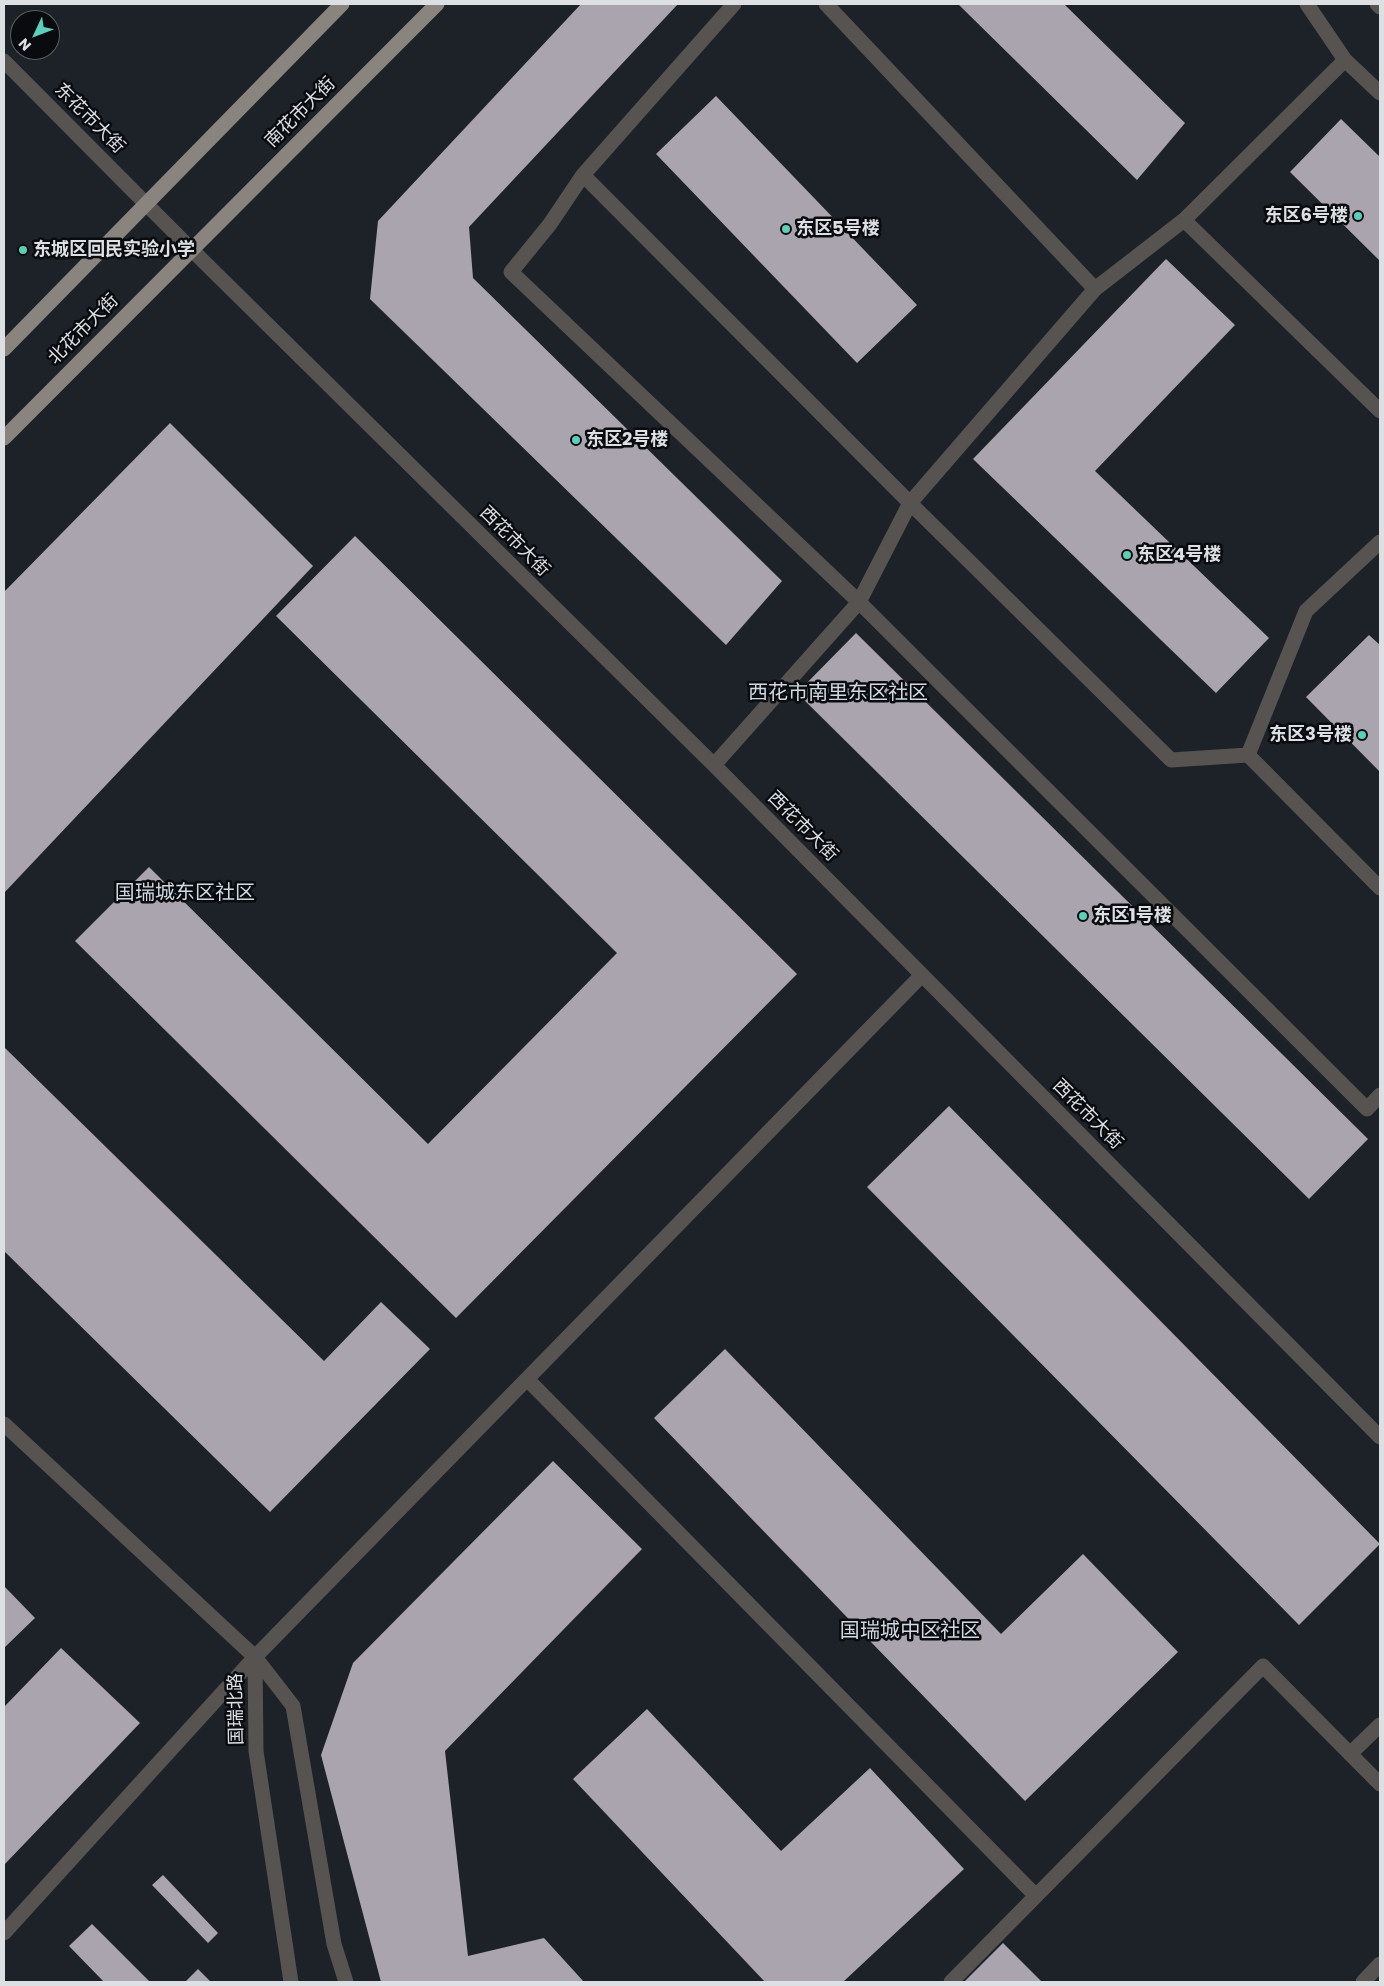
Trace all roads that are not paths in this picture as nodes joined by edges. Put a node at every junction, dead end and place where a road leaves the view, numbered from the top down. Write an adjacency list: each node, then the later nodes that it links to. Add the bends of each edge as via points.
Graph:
1 (342, 4): 12 (main road)
2 (437, 4): 14 (main road, 南花市大街)
3 (734, 4): 11 (street)
4 (826, 4): 15 (street)
5 (1306, 4): 8 (street)
6 (1377, 4): 7 (street)
7 (1380, 7)
8 (1345, 60): 10 (street); 13 (street)
9 (4, 61): 12 (street, 东花市大街)
10 (1380, 93)
11 (583, 175): 19 (street); 21 (street, via 550,224 511,272)
12 (147, 204): 14 (street, 东花市大街); 16 (main road)
13 (1184, 220): 15 (street); 17 (street)
14 (191, 249): 18 (main road, 北花市大街); 23 (street, 西花市大街)
15 (1095, 289): 19 (street)
16 (4, 349)
17 (1380, 411)
18 (4, 438)
19 (910, 502): 21 (street); 22 (street, via 1171,760)
20 (1380, 542): 22 (street, via 1306,611)
21 (859, 602): 23 (street); 26 (street, via 1368,1109)
22 (1248, 755): 24 (street)
23 (714, 764): 25 (street, 西花市大街)
24 (1380, 888)
25 (922, 976): 27 (street); 29 (street, 西花市大街)
26 (1380, 1095)
27 (527, 1379): 30 (street); 34 (street)
28 (4, 1424): 30 (street)
29 (1380, 1437)
30 (255, 1657): 35 (street); 37 (street, 国瑞北路, via 256,1752); 38 (street, 国瑞北路, via 293,1706 334,1944)
31 (1380, 1725): 32 (street)
32 (1350, 1754): 33 (street); 34 (street, via 1263,1666)
33 (1380, 1784)
34 (1036, 1896): 39 (street)
35 (4, 1933)
36 (1380, 1964): 40 (street)
37 (291, 1982)
38 (346, 1982)
39 (951, 1982)
40 (1363, 1982)

